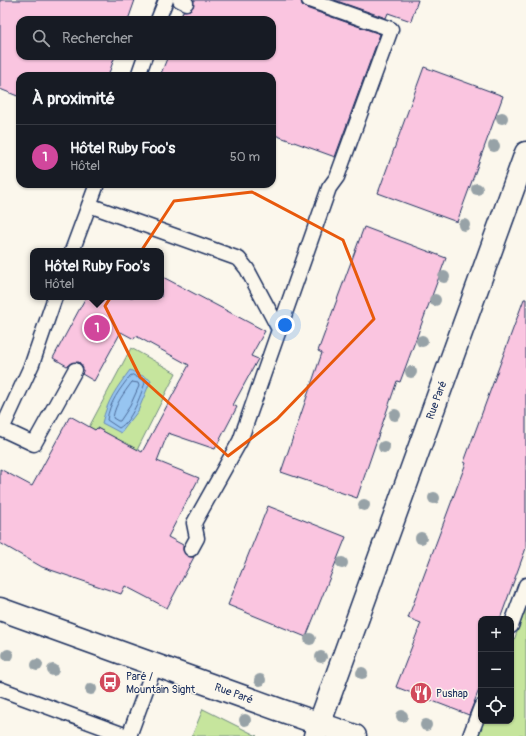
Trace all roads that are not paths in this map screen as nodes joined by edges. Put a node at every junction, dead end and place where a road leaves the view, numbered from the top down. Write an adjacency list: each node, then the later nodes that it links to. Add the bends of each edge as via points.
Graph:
1 (166, 0): 3 (lane)
2 (309, 0): 11 (lane, via 391,28)
3 (160, 16)
4 (144, 60): 5 (lane)
5 (139, 72)
6 (526, 153): 21 (street, Rue Paré)
7 (95, 188): 8 (lane)
8 (89, 205): 9 (lane); 11 (lane, via 239,259)
9 (73, 248)
10 (54, 300): 13 (lane, via 32,364)
11 (279, 329): 14 (lane, via 240,441 194,523 197,538)
12 (75, 370): 13 (lane, via 34,444)
13 (1, 428)
14 (191, 549)
15 (526, 585): 17 (lane)
16 (0, 609): 18 (street, Rue Paré)
17 (514, 618)
18 (155, 665): 21 (street, Rue Paré); 22 (lane)
19 (0, 689): 22 (lane)
20 (478, 715): 24 (lane)
21 (317, 730): 23 (street, Rue Paré)
22 (128, 736)
23 (355, 736)
24 (470, 736)

